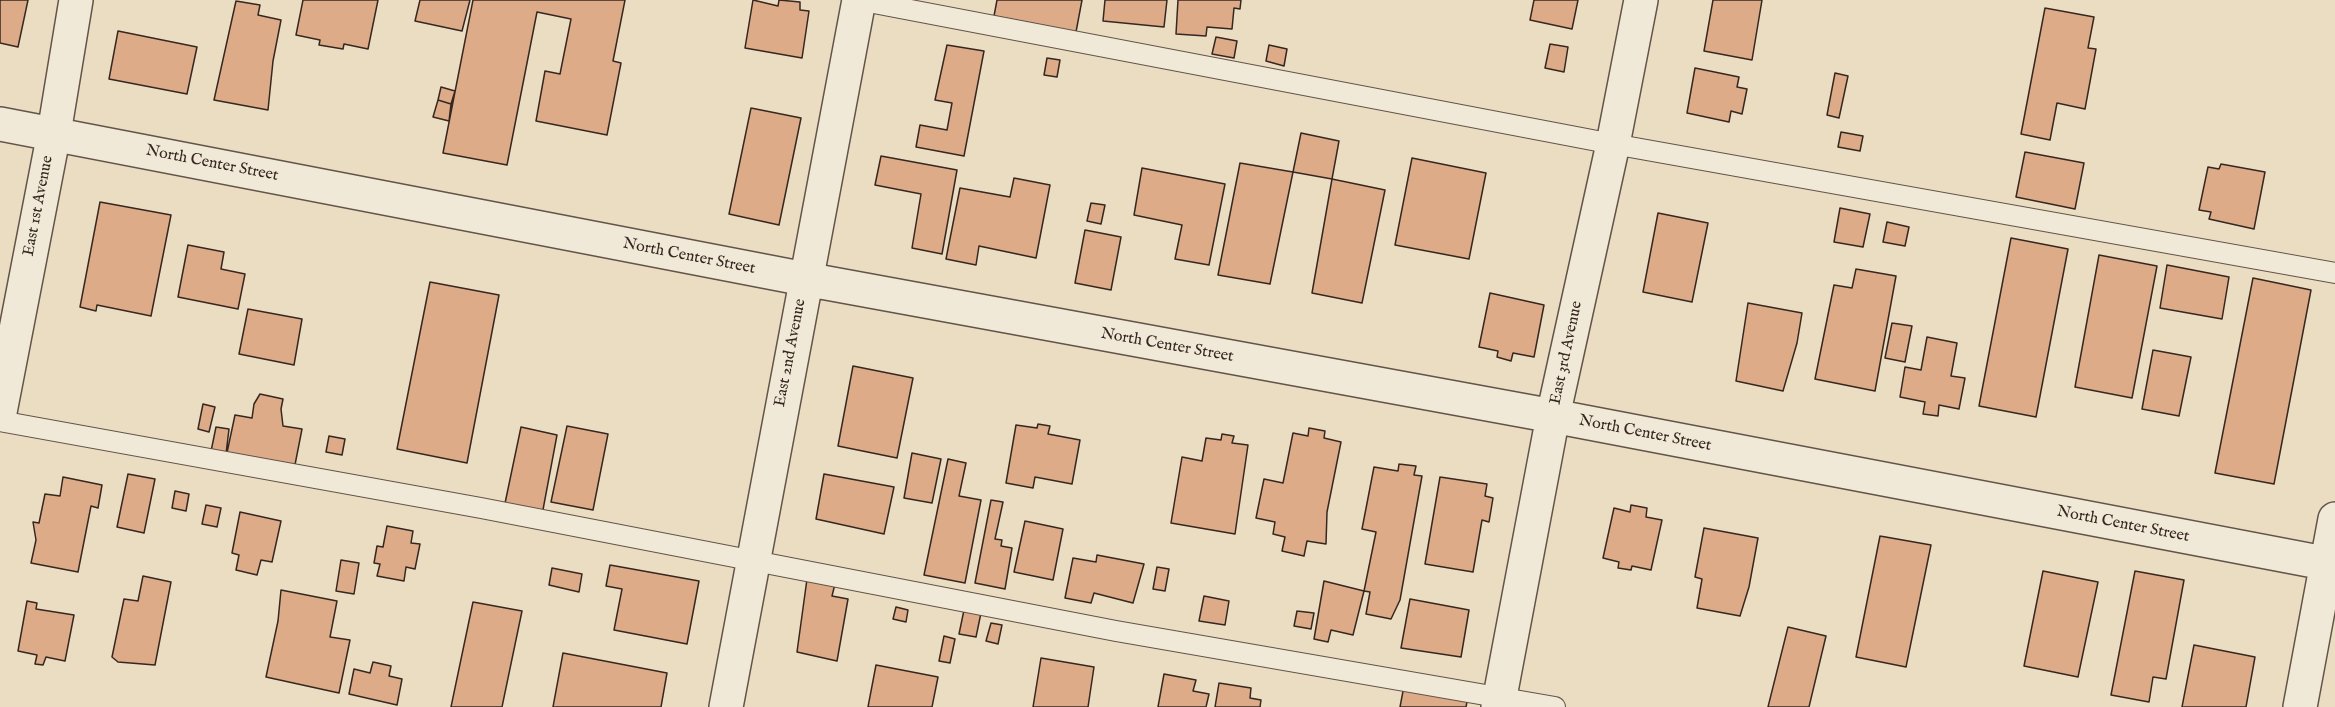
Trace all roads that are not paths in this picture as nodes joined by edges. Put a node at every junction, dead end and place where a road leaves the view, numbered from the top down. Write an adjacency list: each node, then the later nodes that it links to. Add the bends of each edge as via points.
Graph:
1 (76, 0): 5 (street, East 1st Avenue)
2 (859, 0): 6 (lane); 8 (street, East 2nd Avenue)
3 (1641, 0): 6 (street, East 3rd Avenue)
4 (0, 124): 5 (street, North Center Street)
5 (54, 133): 8 (street, North Center Street); 9 (street, East 1st Avenue)
6 (1613, 144): 7 (lane); 10 (street, East 3rd Avenue)
7 (2335, 273)
8 (805, 279): 10 (street, North Center Street); 13 (street, East 2nd Avenue)
9 (0, 412)
10 (1553, 416): 14 (street, North Center Street); 15 (street, East 3rd Avenue)
11 (0, 421): 13 (lane)
12 (2335, 519): 14 (street)
13 (753, 561): 15 (lane); 16 (street, East 2nd Avenue)
14 (2331, 564): 18 (street)
15 (1499, 702): 17 (lane)
16 (726, 707)
17 (1555, 707)
18 (2300, 707)

